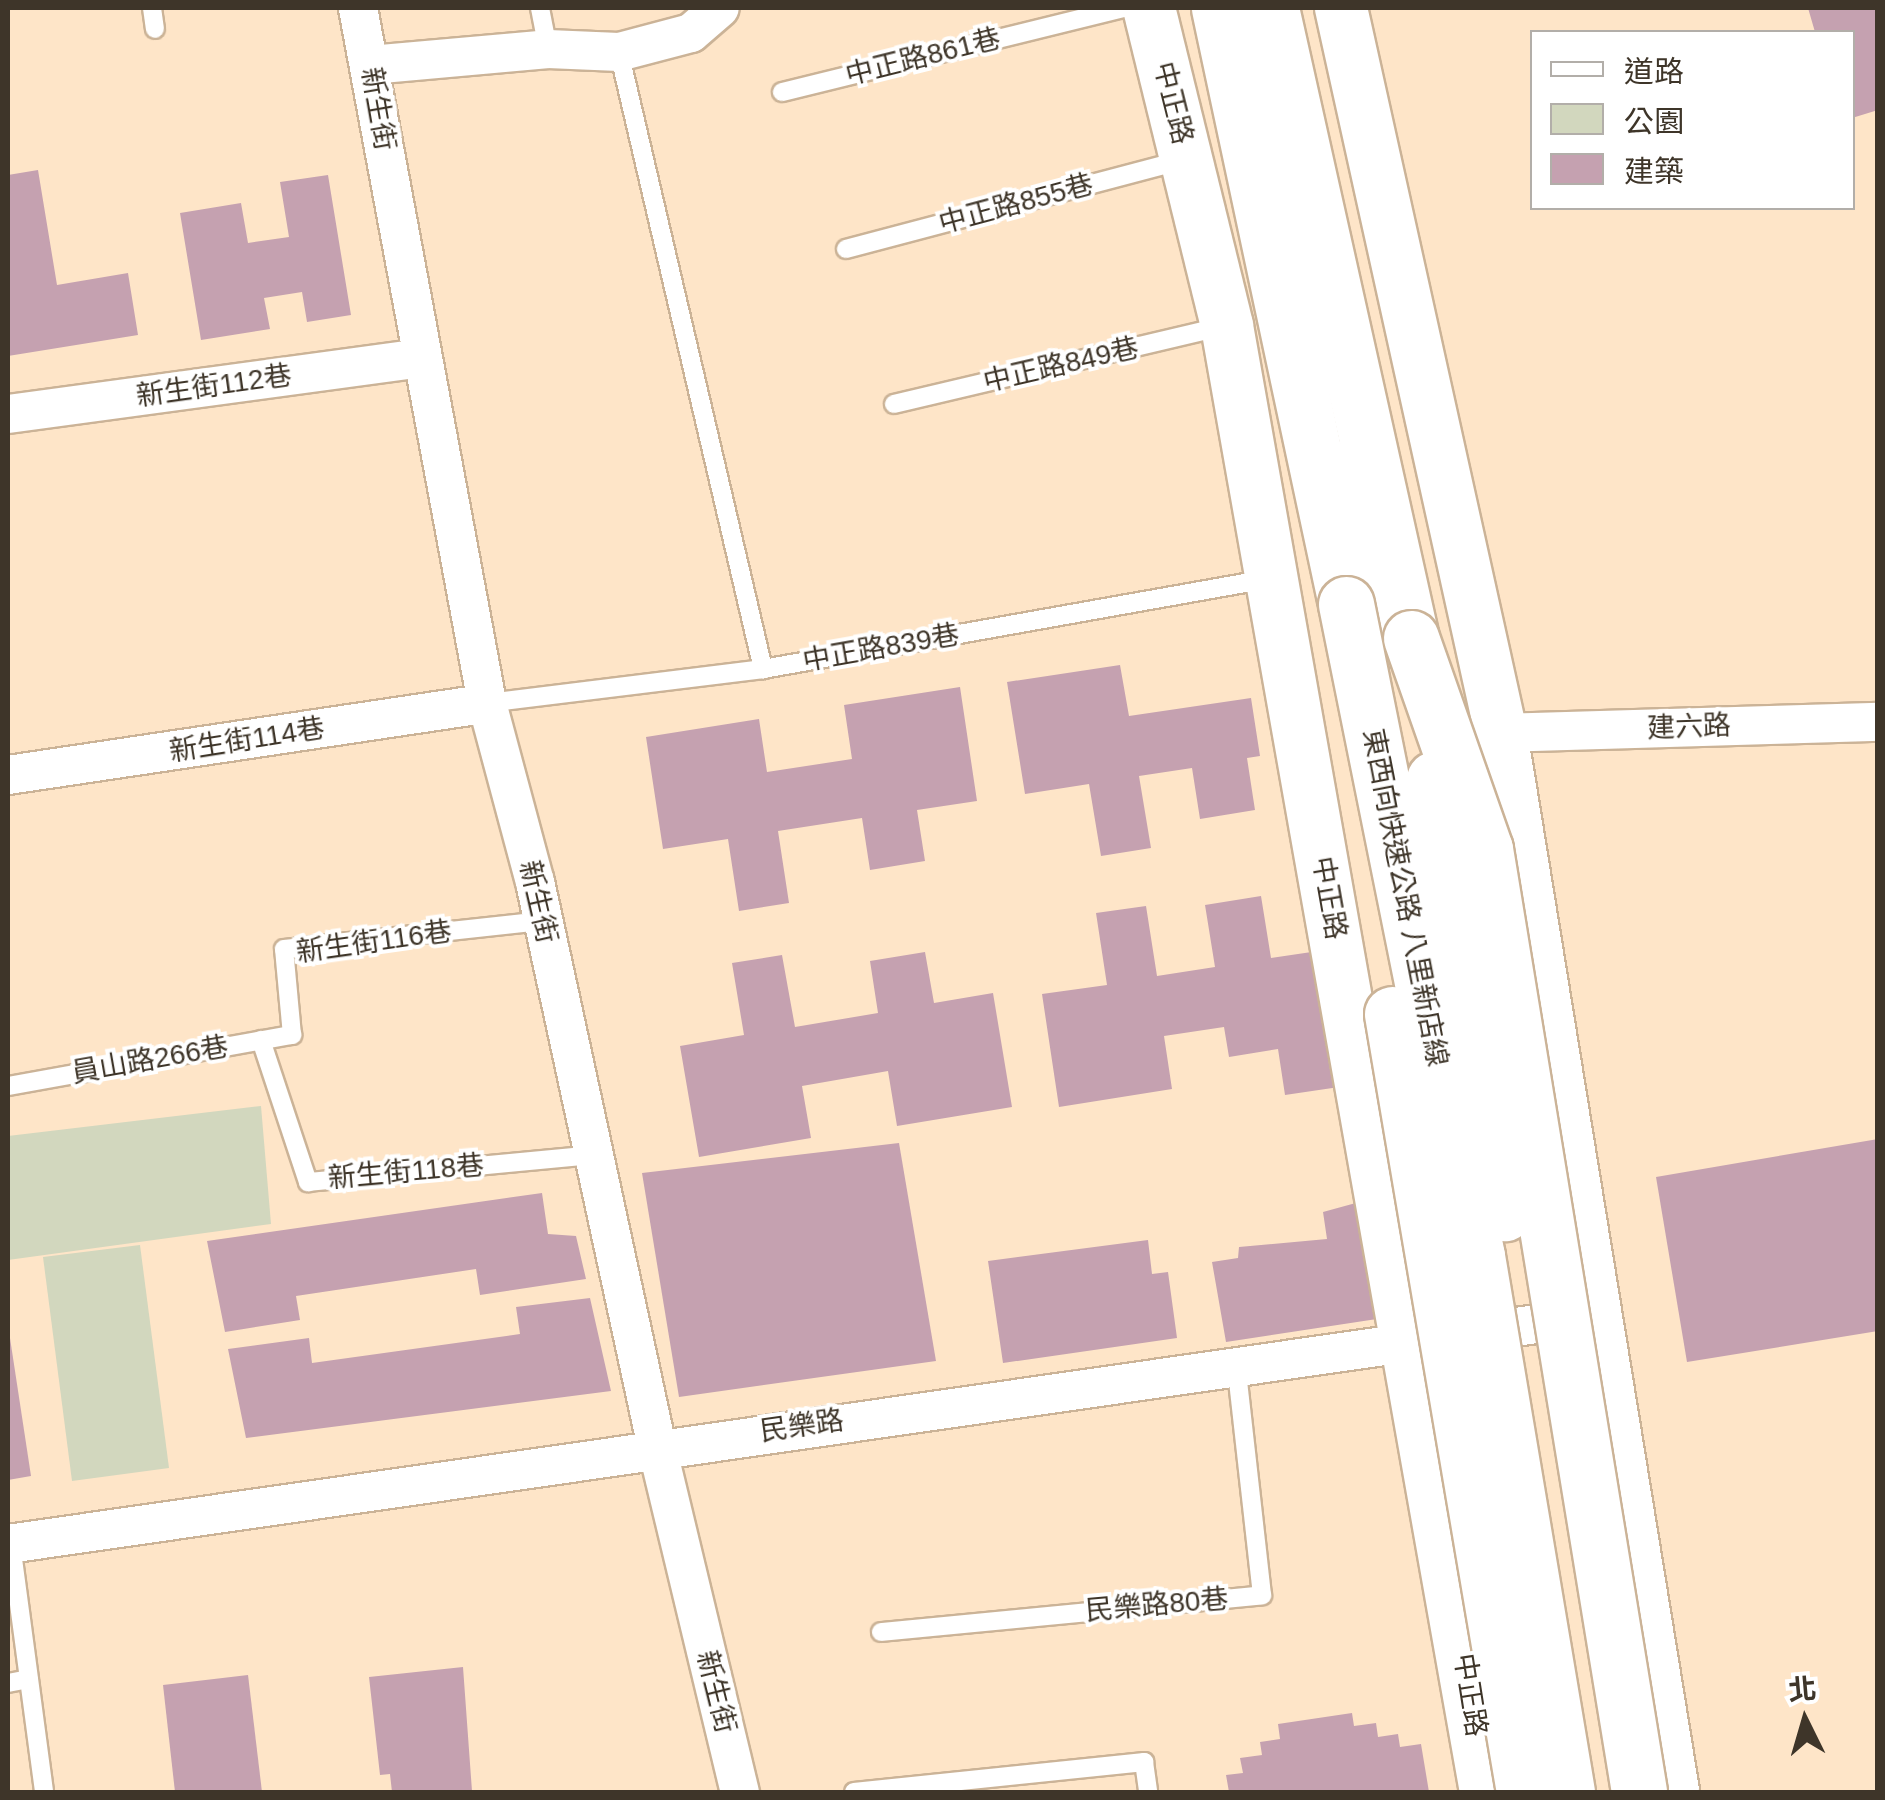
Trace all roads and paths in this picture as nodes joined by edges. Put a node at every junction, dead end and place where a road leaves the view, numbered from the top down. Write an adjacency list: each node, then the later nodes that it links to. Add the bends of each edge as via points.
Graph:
1 (152, 8): 11 (lane)
2 (358, 8): 14 (street, 新生街)
3 (540, 8): 12 (lane)
4 (720, 8): 13 (street, via 691,33)
5 (1123, 8): 15 (lane, 中正路861巷)
6 (1149, 8): 16 (main road, 中正路)
7 (1219, 8): 23 (highway, 東西向快速公路 八里新店線)
8 (1250, 8): 36 (main road, via 1388,676)
9 (1271, 8): 24 (highway, 東西向快速公路 八里新店線)
10 (1341, 8): 28 (main road)
11 (155, 30)
12 (548, 48): 13 (street); 14 (street)
13 (618, 52): 25 (lane)
14 (370, 65): 19 (street, 新生街)
15 (782, 92)
16 (1186, 159): 17 (lane, 中正路855巷); 18 (main road, 中正路)
17 (846, 249)
18 (1228, 326): 20 (lane, 中正路849巷); 22 (main road, 中正路)
19 (422, 358): 21 (street, 新生街112巷); 26 (street, 新生街)
20 (894, 404)
21 (8, 414)
22 (1273, 578): 25 (lane, 中正路839巷); 37 (main road, 中正路)
23 (1346, 604): 49 (highway, bridge, via 1382,953); 50 (highway, 東西向快速公路 八里新店線, bridge, via 1476,1256)
24 (1411, 638): 52 (highway, 東西向快速公路 八里新店線, bridge); 53 (highway, bridge, via 1486,849)
25 (764, 669): 26 (lane, 中正路839巷)
26 (487, 703): 29 (street, 新生街114巷); 30 (street, 新生街)
27 (1878, 722): 28 (street, 建六路)
28 (1502, 733): 35 (main road)
29 (8, 775)
30 (543, 921): 31 (lane, 新生街116巷, via 284,949); 34 (street, 新生街)
31 (292, 1034): 32 (lane, 員山路266巷)
32 (261, 1040): 33 (lane, 員山路266巷); 34 (lane, 新生街118巷, via 308,1182)
33 (8, 1086)
34 (594, 1155): 39 (street, 新生街)
35 (1598, 1316): 36 (street, 民樂路); 54 (main road)
36 (1508, 1327): 37 (street, 民樂路); 51 (main road)
37 (1408, 1340): 38 (street, 民樂路); 48 (main road, 中正路)
38 (1236, 1364): 39 (street, 民樂路); 41 (lane, 民樂路80巷, via 1262,1595)
39 (657, 1447): 40 (street, 民樂路); 45 (street, 新生街)
40 (9, 1544): 42 (lane)
41 (881, 1632)
42 (29, 1679): 43 (lane); 44 (lane)
43 (8, 1683)
44 (44, 1792)
45 (740, 1792)
46 (854, 1792): 47 (lane, via 1144,1762)
47 (1148, 1792)
48 (1486, 1792)
49 (1524, 1792)
50 (1567, 1792)
51 (1585, 1792)
52 (1599, 1792)
53 (1639, 1792)
54 (1673, 1792)

